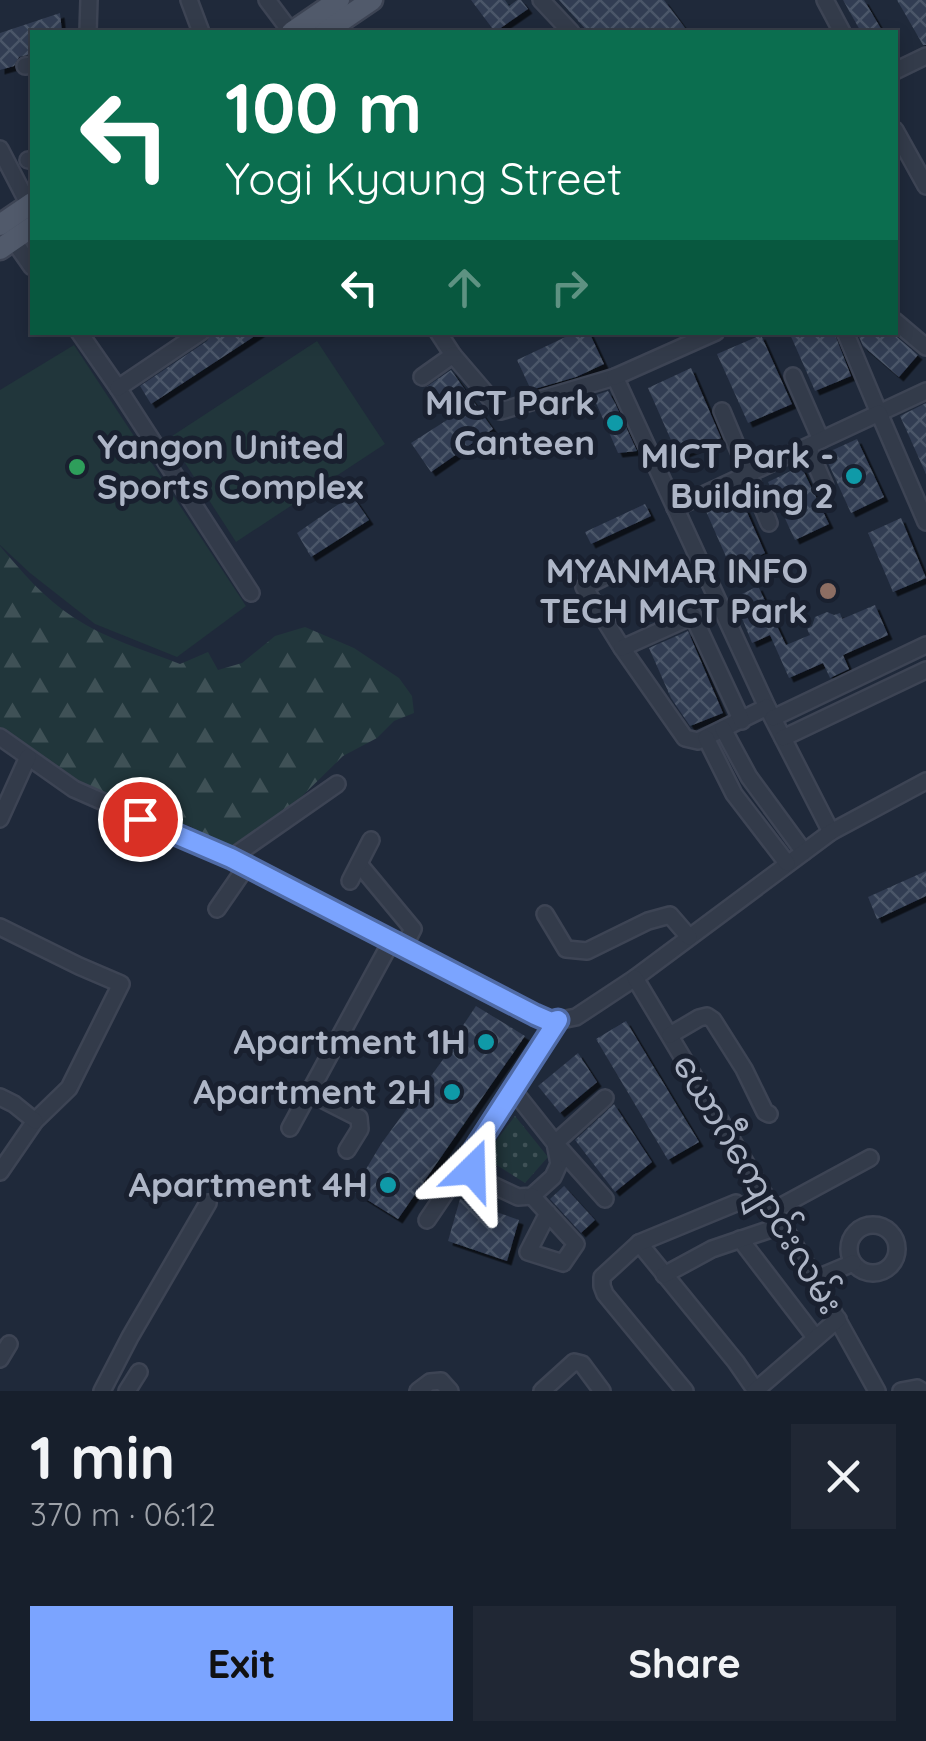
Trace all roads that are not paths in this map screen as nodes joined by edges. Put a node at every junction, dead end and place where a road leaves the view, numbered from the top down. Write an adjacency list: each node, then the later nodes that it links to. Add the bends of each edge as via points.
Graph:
1 (90, 0): 8 (street)
2 (189, 0): 9 (street)
3 (267, 0): 10 (street)
4 (339, 0): 11 (main road)
5 (372, 0): 12 (main road)
6 (541, 0): 13 (street)
7 (826, 0): 14 (street)
8 (88, 30)
9 (200, 30)
10 (290, 30)
11 (295, 30)
12 (327, 30)
13 (569, 30)
14 (841, 30)
15 (926, 56): 16 (street)
16 (898, 70)
17 (898, 135): 19 (street)
18 (0, 149): 20 (street)
19 (926, 186)
20 (30, 202)
21 (30, 205): 22 (main road)
22 (12, 232): 23 (street)
23 (30, 264)
24 (898, 323): 30 (street)
25 (81, 335): 35 (street)
26 (197, 335): 35 (street)
27 (440, 335): 31 (street)
28 (709, 335): 34 (street)
29 (845, 335): 38 (street)
30 (926, 346)
31 (453, 355): 33 (street); 34 (street, via 501,411)
32 (793, 376): 39 (street)
33 (422, 377)
34 (615, 377): 42 (street)
35 (118, 388): 46 (street)
36 (926, 391): 38 (street)
37 (722, 412): 40 (street)
38 (879, 413): 39 (street); 43 (street)
39 (814, 443): 40 (street); 41 (street)
40 (748, 474): 42 (street); 44 (street)
41 (825, 486)
42 (675, 508): 50 (street)
43 (926, 520)
44 (769, 522)
45 (621, 568): 48 (street, via 584,588)
46 (251, 593)
47 (926, 645): 50 (street)
48 (622, 648): 51 (street, via 693,616); 54 (street, via 685,738)
49 (926, 670): 55 (street)
50 (770, 712): 51 (street); 55 (street)
51 (742, 721): 52 (street)
52 (723, 730): 54 (street); 57 (street)
53 (0, 737): 56 (street)
54 (706, 738): 60 (street)
55 (783, 738): 62 (street)
56 (28, 756): 61 (street); 65 (street, via 74,789)
57 (749, 777): 60 (street); 64 (street)
58 (926, 781): 62 (street)
59 (337, 784): 65 (street)
60 (730, 786): 66 (street)
61 (0, 819)
62 (831, 832): 64 (street)
63 (371, 840): 67 (street)
64 (804, 852): 66 (street)
65 (231, 858): 68 (street)
66 (787, 863): 73 (street)
67 (358, 864): 69 (street); 74 (street, via 412,929)
68 (246, 866): 70 (street); 74 (street)
69 (350, 880)
70 (217, 908)
71 (545, 914): 73 (street, via 566,949 587,951 670,914)
72 (0, 927): 83 (street, via 121,984 70,1088)
73 (689, 937): 75 (street)
74 (397, 945): 76 (street, via 535,1015); 79 (street)
75 (635, 978): 76 (street, via 576,1017); 77 (street, ယောဂီကျောင်းလမ်း)
76 (558, 1020): 78 (street)
77 (670, 1035): 82 (street, via 699,1018 713,1020); 94 (street, ယောဂီကျောင်းလမ်း)
78 (513, 1090): 85 (street); 87 (street)
79 (310, 1093): 84 (street); 86 (street, via 360,1118)
80 (0, 1097): 83 (street)
81 (605, 1098): 85 (street)
82 (769, 1114)
83 (35, 1121): 89 (street)
84 (290, 1128)
85 (555, 1143): 90 (street, via 559,1164); 91 (street)
86 (347, 1150)
87 (469, 1158): 90 (street, via 480,1179 518,1197); 96 (street)
88 (870, 1158): 94 (street)
89 (0, 1172)
90 (532, 1196): 95 (street)
91 (605, 1199)
92 (208, 1203): 108 (street)
93 (736, 1203): 99 (street)
94 (774, 1210): 97 (street, ယောဂီကျောင်းလမ်း)
95 (548, 1213)
96 (427, 1220)
97 (783, 1225): 98 (street); 102 (street, ယောဂီကျောင်းလမ်း)
98 (740, 1240): 101 (street); 104 (street)
99 (639, 1243): 101 (street); 114 (street, via 602,1277 602,1286)
100 (853, 1263): 102 (street)
101 (664, 1275): 115 (street)
102 (815, 1280): 103 (street, ယောဂီကျောင်းလမ်း)
103 (838, 1319): 104 (street); 116 (street, ယောဂီကျောင်းလမ်း)
104 (814, 1337): 115 (street)
105 (9, 1344): 106 (street)
106 (0, 1359)
107 (138, 1372): 109 (street)
108 (102, 1391)
109 (127, 1391)
110 (418, 1391): 111 (street, via 441,1381)
111 (450, 1391)
112 (542, 1391): 113 (street, via 574,1362)
113 (602, 1391)
114 (685, 1391)
115 (755, 1391)
116 (877, 1391)
117 (901, 1391): 118 (street)
118 (922, 1391)

